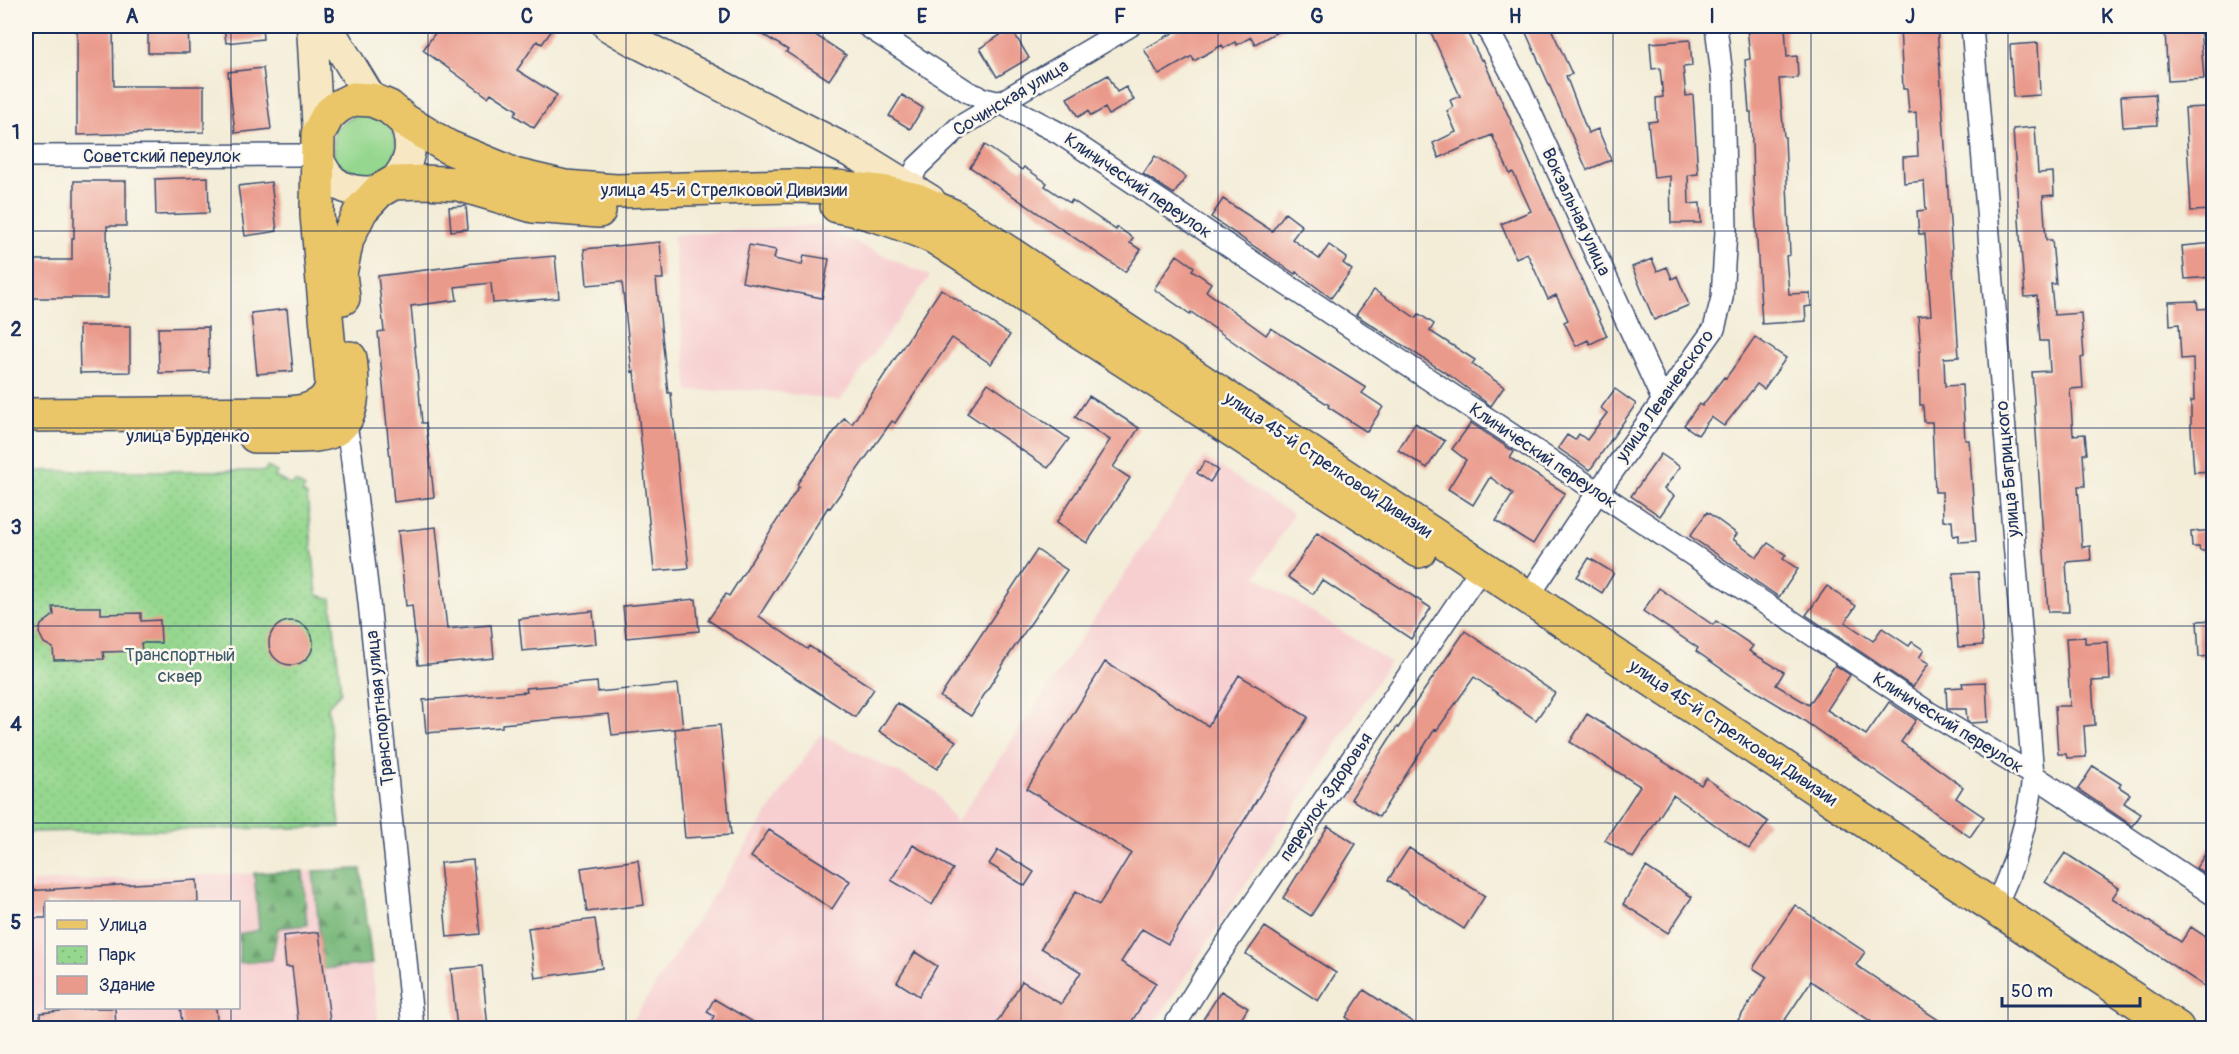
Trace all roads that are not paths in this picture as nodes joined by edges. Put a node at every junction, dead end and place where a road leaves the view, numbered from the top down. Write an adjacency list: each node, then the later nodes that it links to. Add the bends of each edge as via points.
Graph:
1 (312, 26): 12 (main road)
2 (327, 26): 9 (main road)
3 (608, 26): 15 (main road, via 864,159)
4 (867, 26): 10 (street, Клинический переулок, via 968,92)
5 (1130, 26): 10 (street, Сочинская улица)
6 (1486, 26): 17 (street, Вокзальная улица, via 1520,89)
7 (1716, 26): 17 (street, улица Леваневского, via 1722,84 1726,231 1722,298 1714,329)
8 (1972, 26): 24 (street, улица Багрицкого)
9 (372, 100): 11 (main road); 12 (main road, via 353,99 339,106 328,115)
10 (1002, 103): 15 (street, Сочинская улица, via 959,127 942,142 917,167); 21 (street, Клинический переулок, via 1059,133)
11 (404, 120): 14 (main road, via 410,153 404,170); 15 (main road, улица 45-й Стрелковой Дивизии, via 448,147 514,174 565,188 628,191 813,187)
12 (311, 148): 13 (street, Советский переулок); 14 (main road, via 321,167 342,188 361,192); 16 (main road)
13 (26, 156)
14 (386, 187): 15 (main road, улица 45-й Стрелковой Дивизии, via 424,182 458,184 533,206 605,211 813,205 865,211); 19 (main road, via 361,210 343,254 340,274 352,389 352,403)
15 (901, 200): 22 (main road, улица 45-й Стрелковой Дивизии, via 934,237); 22 (main road, улица 45-й Стрелковой Дивизии, via 917,200 953,216)
16 (332, 391): 18 (main road, улица Бурденко, via 323,402 299,412); 19 (street, Транспортная улица)
17 (1663, 400): 21 (street, улица Леваневского)
18 (26, 415)
19 (345, 420): 20 (main road, улица Бурденко, via 325,435); 27 (street, Транспортная улица, via 369,602)
20 (26, 437)
21 (1598, 492): 23 (street, улица Леваневского); 24 (street, Клинический переулок, via 1928,712)
22 (1476, 575): 23 (main road, улица 45-й Стрелковой Дивизии); 28 (street, переулок Здоровья, via 1216,959); 29 (main road, улица 45-й Стрелковой Дивизии)
23 (1528, 597): 26 (main road, улица 45-й Стрелковой Дивизии)
24 (2033, 775): 25 (street, Клинический переулок); 26 (street, улица Багрицкого, via 2031,801 2004,890)
25 (2214, 895)
26 (1994, 907): 30 (main road, улица 45-й Стрелковой Дивизии)
27 (413, 1029)
28 (1173, 1029)
29 (2137, 1029)
30 (2177, 1029)

